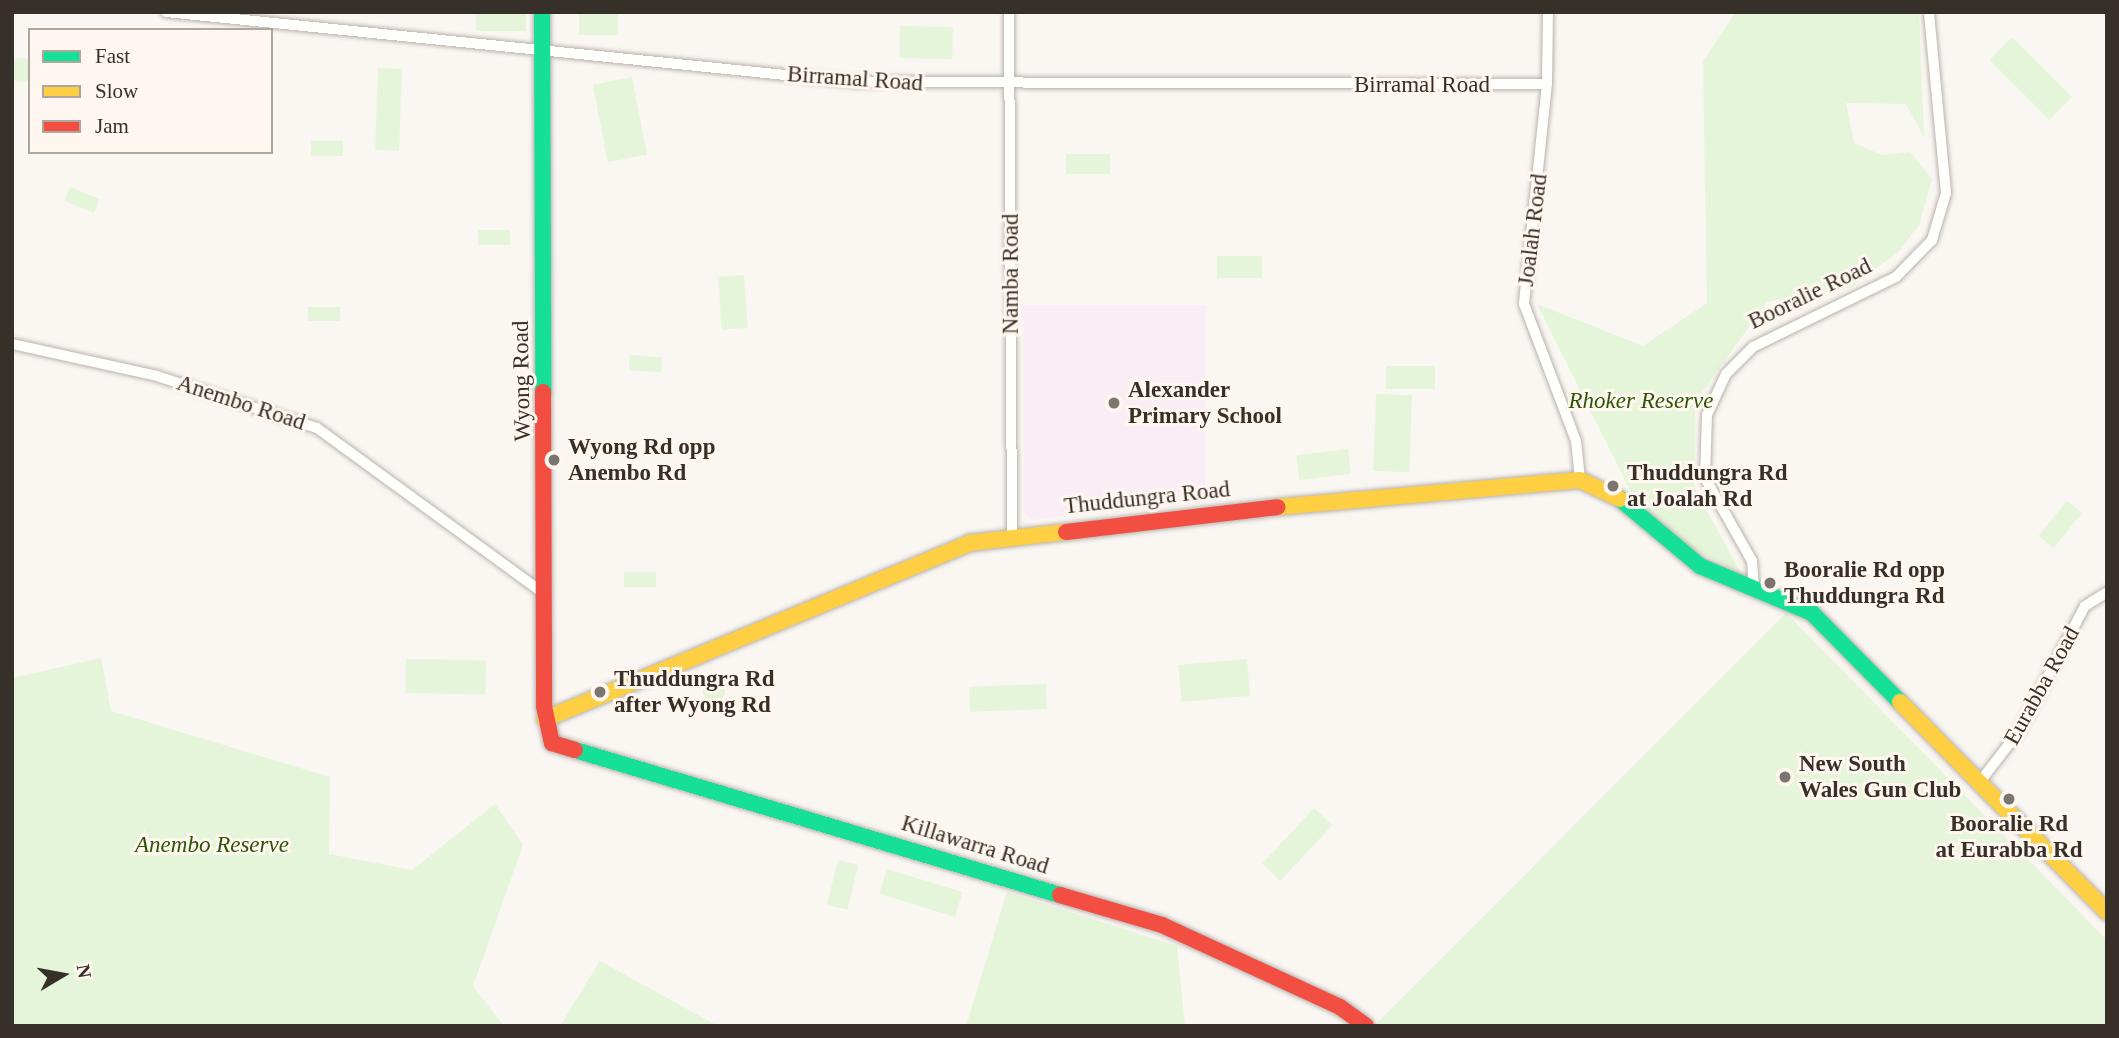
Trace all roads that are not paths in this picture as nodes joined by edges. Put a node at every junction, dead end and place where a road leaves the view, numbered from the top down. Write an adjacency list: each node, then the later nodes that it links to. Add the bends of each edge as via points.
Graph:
1 (166, 12): 6 (street, Birramal Road)
2 (542, 12): 6 (street, Wyong Road)
3 (1009, 12): 8 (street, Namba Road)
4 (1548, 12): 7 (street, Joalah Road)
5 (1929, 12): 12 (street, Booralie Road, via 1946,193 1932,240 1896,277 1753,348 1726,374 1707,415 1705,478 1752,561)
6 (542, 47): 8 (street, Birramal Road, via 854,82); 14 (street, Wyong Road)
7 (1547, 84): 8 (street, Birramal Road); 10 (street, Joalah Road, via 1524,304 1576,442)
8 (1010, 85): 11 (street, Namba Road)
9 (12, 344): 14 (street, Anembo Road, via 158,376 317,428)
10 (1580, 480): 11 (street, Thuddungra Road); 12 (street, Thuddungra Road, via 1613,494 1689,559)
11 (1012, 535): 15 (street, Thuddungra Road, via 930,555 692,662)
12 (1754, 589): 17 (street, via 1812,613)
13 (2107, 592): 17 (street, Eurabba Road, via 2085,606 2020,731)
14 (546, 594): 15 (street, Wyong Road)
15 (545, 719): 16 (street, Wyong Road)
16 (556, 744): 19 (street, Killawarra Road, via 1162,925 1340,1007)
17 (1979, 783): 18 (street)
18 (2107, 912)
19 (1366, 1026)

